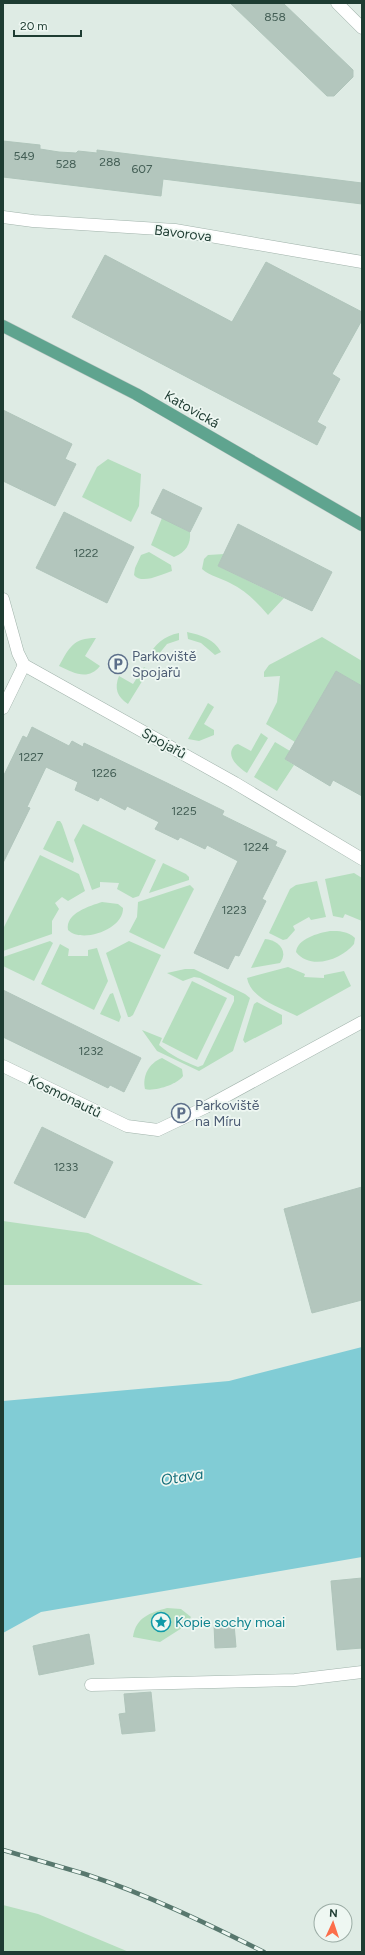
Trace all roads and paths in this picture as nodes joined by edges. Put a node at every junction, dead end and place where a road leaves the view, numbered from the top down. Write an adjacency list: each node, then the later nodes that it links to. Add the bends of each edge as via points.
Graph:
1 (337, 3): 2 (street)
2 (362, 28)
3 (3, 217): 4 (street, Bavorova, via 175,230)
4 (362, 262)
5 (3, 326): 6 (main road, Katovická, via 149,401)
6 (362, 525)
7 (3, 599): 8 (street, via 18,653)
8 (24, 665): 9 (street); 10 (street, Spojařů, via 235,783)
9 (3, 708)
10 (362, 859)
11 (362, 1022): 12 (street, Kosmonautů, via 206,1107 158,1130 127,1126)
12 (3, 1066)
13 (362, 1672): 14 (street, via 295,1680)
14 (90, 1685)

